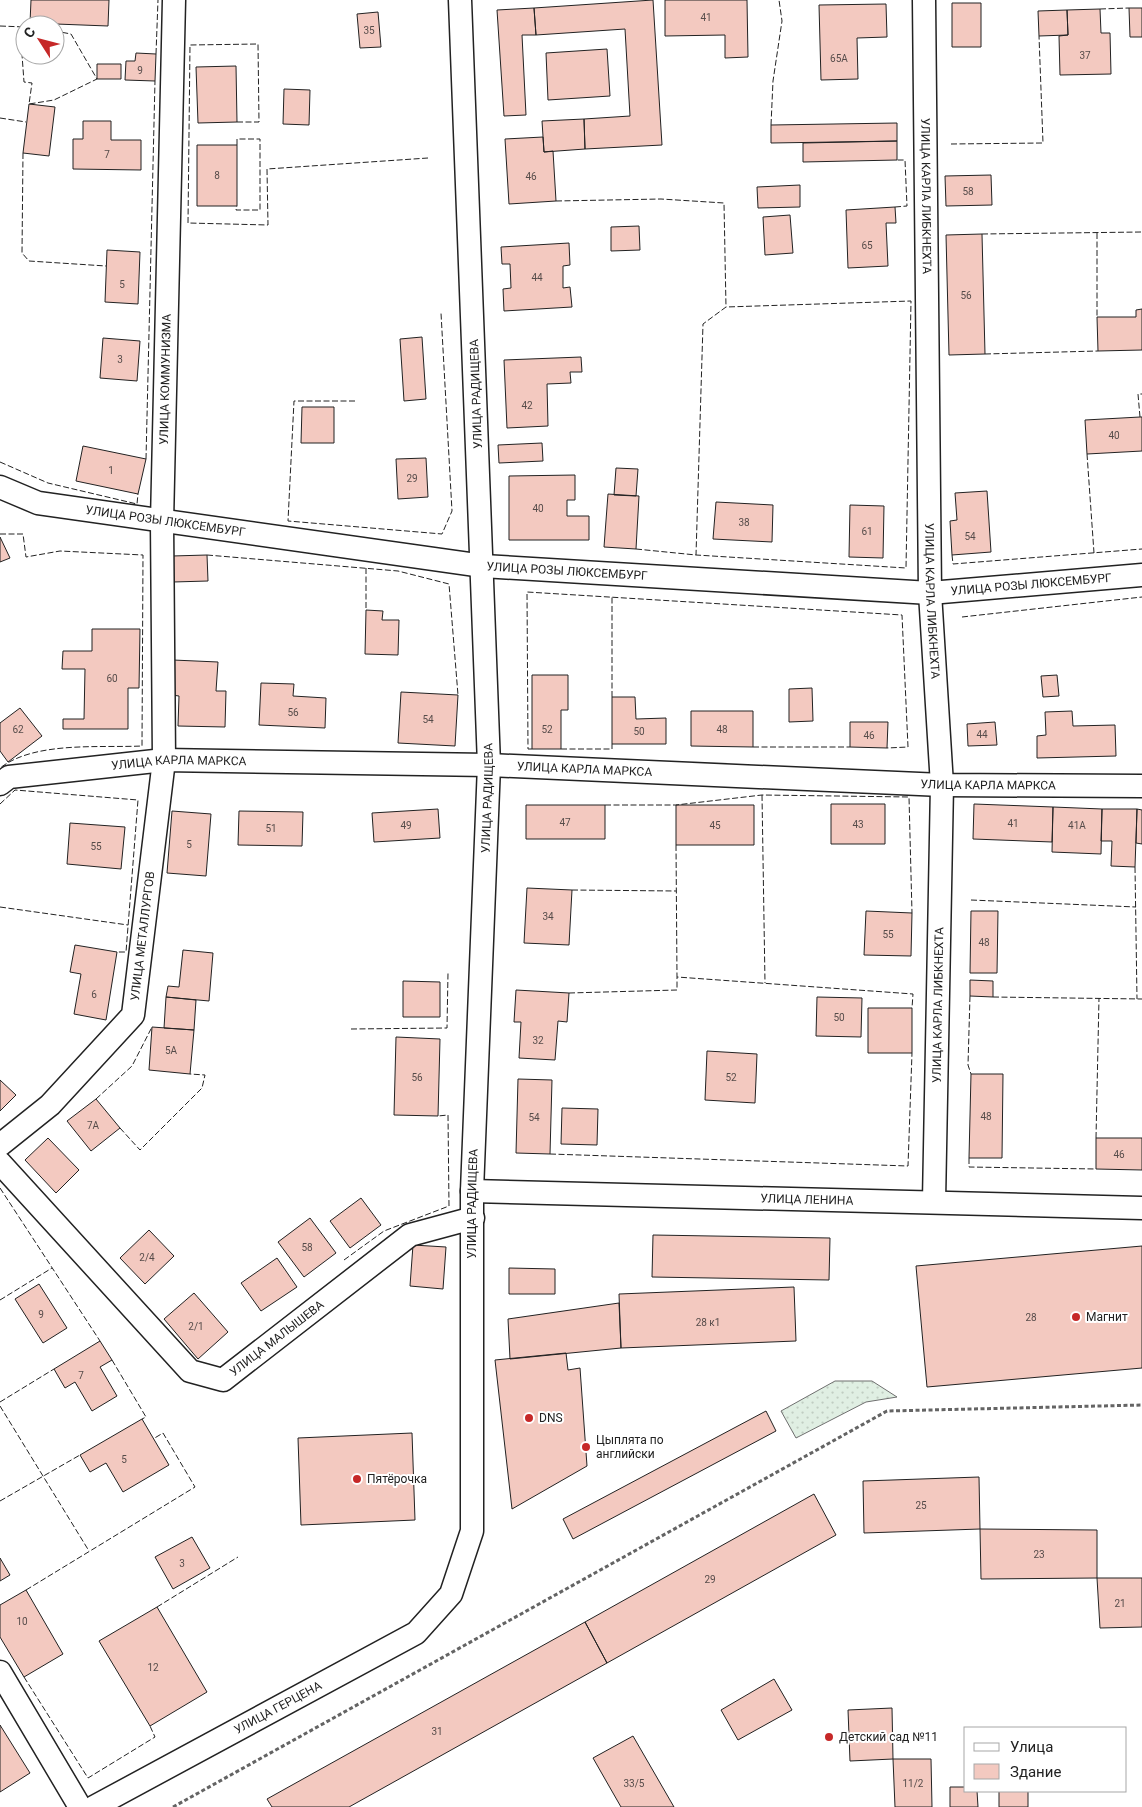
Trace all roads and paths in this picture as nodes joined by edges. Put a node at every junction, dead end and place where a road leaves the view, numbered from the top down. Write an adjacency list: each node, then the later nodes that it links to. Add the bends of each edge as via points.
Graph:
1 (174, 0): 5 (street, УЛИЦА КОММУНИЗМА)
2 (460, 0): 6 (street, УЛИЦА РАДИЩЕВА)
3 (924, 0): 8 (street, УЛИЦА КАРЛА ЛИБКНЕХТА)
4 (0, 487): 5 (street, УЛИЦА РОЗЫ ЛЮКСЕМБУРГ, via 38,503)
5 (162, 522): 6 (street, УЛИЦА РОЗЫ ЛЮКСЕМБУРГ); 9 (street, УЛИЦА КОММУНИЗМА)
6 (483, 566): 8 (street, УЛИЦА РОЗЫ ЛЮКСЕМБУРГ); 10 (street, УЛИЦА РАДИЩЕВА)
7 (1142, 575): 8 (street, УЛИЦА РОЗЫ ЛЮКСЕМБУРГ)
8 (930, 593): 12 (street, УЛИЦА КАРЛА ЛИБКНЕХТА)
9 (164, 760): 10 (street, УЛИЦА КАРЛА МАРКСА); 11 (street, УЛИЦА КАРЛА МАРКСА, via 9,776); 14 (street, УЛИЦА МЕТАЛЛУРГОВ, via 133,1015 50,1105)
10 (489, 765): 12 (street, УЛИЦА КАРЛА МАРКСА); 16 (street, УЛИЦА РАДИЩЕВА)
11 (0, 784)
12 (942, 785): 13 (street, УЛИЦА КАРЛА МАРКСА); 17 (street, УЛИЦА КАРЛА ЛИБКНЕХТА)
13 (1142, 786)
14 (0, 1145)
15 (0, 1164): 19 (street, УЛИЦА МАЛЫШЕВА, via 190,1371 223,1380 410,1235)
16 (472, 1191): 17 (street, УЛИЦА ЛЕНИНА); 19 (street, УЛИЦА РАДИЩЕВА)
17 (934, 1201): 18 (street, УЛИЦА ЛЕНИНА)
18 (1142, 1208)
19 (473, 1218): 21 (street, УЛИЦА РАДИЩЕВА, via 472,1531)
20 (1142, 1405): 25 (path, via 887,1411)
21 (451, 1594): 24 (street, УЛИЦА ГЕРЦЕНА, via 416,1633)
22 (0, 1672): 23 (street)
23 (80, 1807)
24 (94, 1807)
25 (173, 1807)

